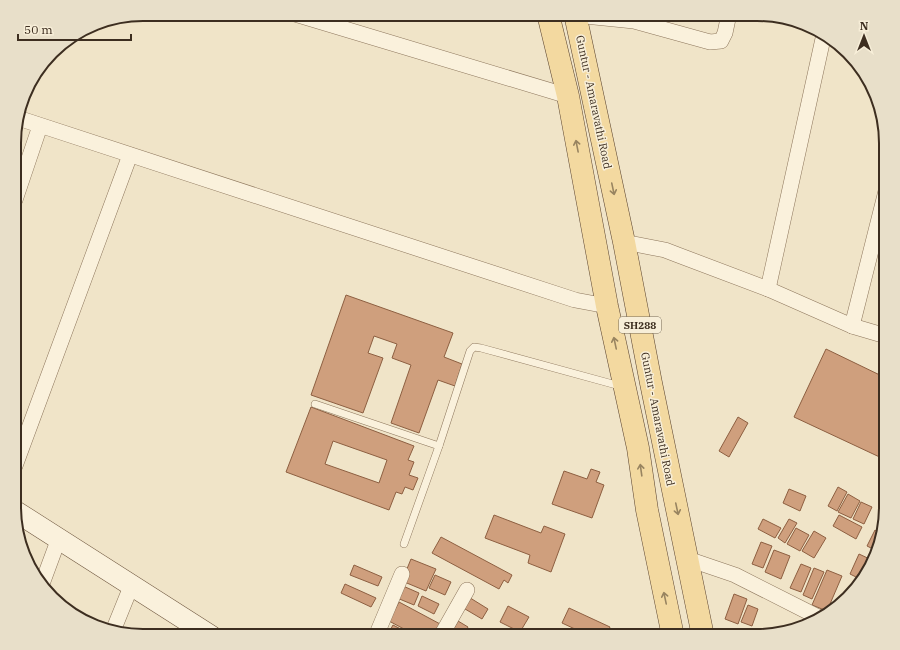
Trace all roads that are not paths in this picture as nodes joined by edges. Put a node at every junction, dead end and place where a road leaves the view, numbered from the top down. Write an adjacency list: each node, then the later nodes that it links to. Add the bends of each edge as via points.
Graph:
1 (318, 21): 7 (street)
2 (550, 21): 7 (main road, SH288)
3 (577, 21): 13 (main road, Guntur - Amaravathi Road / SH288, one-way to 13)
4 (634, 21): 5 (street, via 710,42 721,41)
5 (728, 21)
6 (823, 40): 14 (street)
7 (568, 96): 15 (main road, SH288, one-way to 7)
8 (23, 120): 9 (street)
9 (40, 126): 10 (street); 11 (street)
10 (130, 155): 15 (street, via 576,300); 21 (street)
11 (21, 182)
12 (879, 219): 16 (street)
13 (624, 242): 14 (street, via 665,250); 25 (main road, Guntur - Amaravathi Road / SH288, one-way to 25, via 650,383)
14 (768, 289): 16 (street)
15 (607, 306): 18 (main road, SH288, one-way to 15)
16 (852, 326): 17 (street)
17 (879, 334)
18 (624, 387): 20 (lane, via 474,348 470,351); 35 (main road, SH288, one-way to 18)
19 (315, 404): 20 (lane)
20 (439, 446): 24 (lane)
21 (21, 450)
22 (21, 515): 23 (street)
23 (59, 538): 27 (street); 28 (street)
24 (404, 544)
25 (688, 559): 30 (street, via 736,575); 36 (main road, Guntur - Amaravathi Road / SH288)
26 (402, 574): 33 (street)
27 (44, 579)
28 (132, 584): 31 (street); 32 (street)
29 (466, 590): 34 (street)
30 (814, 615)
31 (116, 626)
32 (198, 629)
33 (379, 629)
34 (445, 629)
35 (672, 629)
36 (702, 629)

